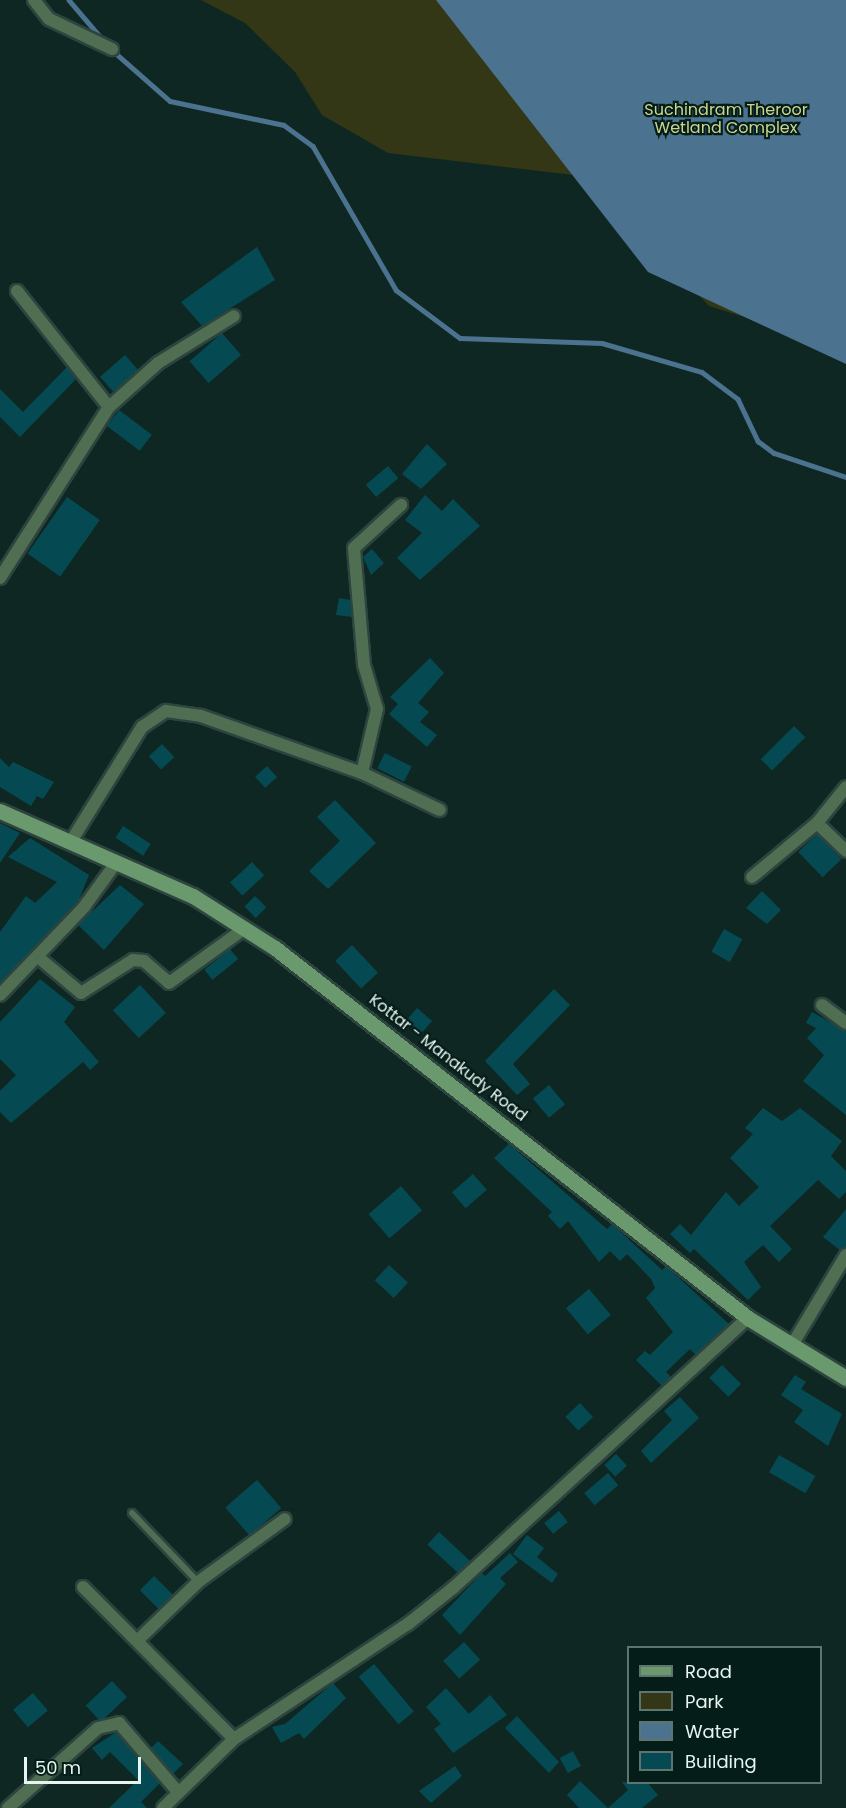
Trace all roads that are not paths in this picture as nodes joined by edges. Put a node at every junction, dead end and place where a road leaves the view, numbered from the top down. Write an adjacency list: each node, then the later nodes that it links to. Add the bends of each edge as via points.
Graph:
1 (34, 0): 2 (street, via 49,19)
2 (112, 49)
3 (17, 291): 5 (street)
4 (234, 316): 5 (street, via 158,363)
5 (109, 407): 7 (street)
6 (401, 505): 8 (street, via 354,548 364,666 377,710)
7 (0, 578)
8 (362, 773): 10 (street); 13 (street, via 201,716 166,711 142,727)
9 (846, 787): 12 (street)
10 (440, 810)
11 (0, 811): 13 (main road, Kottar - Manakudy Road)
12 (817, 823): 14 (street); 16 (street)
13 (70, 843): 15 (main road, Kottar - Manakudy Road)
14 (846, 851)
15 (116, 863): 17 (main road, Kottar - Manakudy Road, via 192,896); 18 (street)
16 (752, 877)
17 (244, 929): 18 (street, via 169,983 144,961 133,960 81,993); 23 (main road, Kottar - Manakudy Road, via 399,1042)
18 (38, 957): 19 (street)
19 (0, 995)
20 (822, 1005): 21 (street)
21 (846, 1023)
22 (846, 1255): 24 (street)
23 (747, 1318): 24 (main road, Kottar - Manakudy Road); 31 (street, via 444,1595)
24 (792, 1345): 25 (main road, Kottar - Manakudy Road)
25 (846, 1378)
26 (132, 1514): 28 (lane)
27 (285, 1519): 28 (street)
28 (198, 1582): 30 (street)
29 (83, 1587): 30 (street)
30 (138, 1640): 31 (street)
31 (234, 1739): 32 (street)
32 (178, 1792): 33 (street, via 119,1723 98,1728); 34 (street)
33 (8, 1808)
34 (163, 1808)

